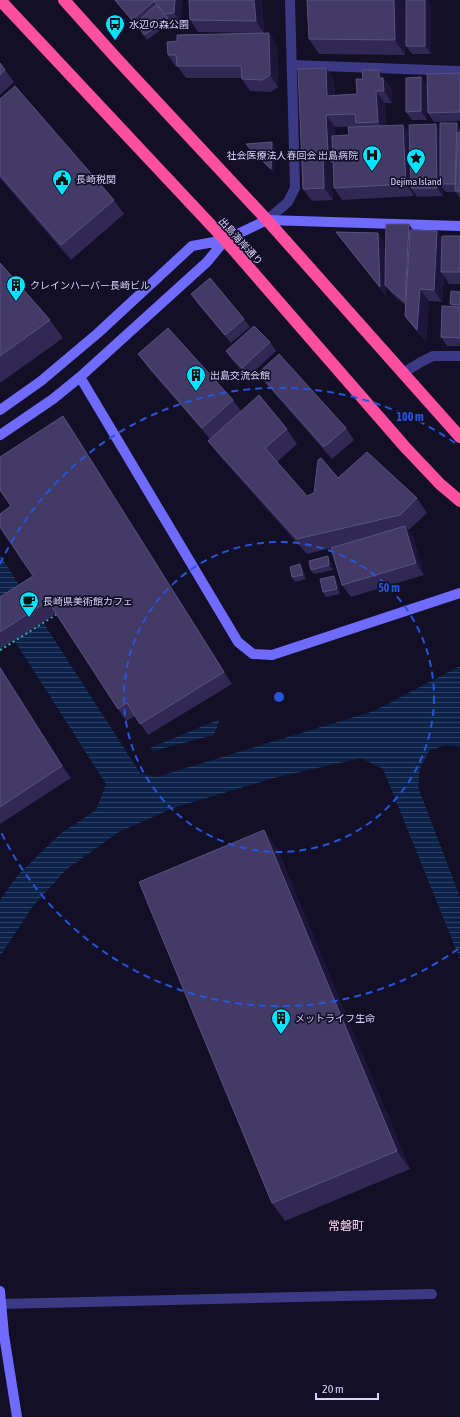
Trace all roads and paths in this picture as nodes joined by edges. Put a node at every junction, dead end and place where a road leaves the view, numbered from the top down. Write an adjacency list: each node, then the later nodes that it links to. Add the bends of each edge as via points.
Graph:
1 (0, 0): 8 (highway, 出島海岸通り)
2 (64, 0): 6 (highway)
3 (290, 0): 4 (street)
4 (292, 66): 5 (street); 6 (street, via 295,188 288,202)
5 (460, 71)
6 (267, 220): 7 (street); 8 (street); 10 (highway)
7 (460, 226)
8 (225, 240): 11 (street, via 207,262); 12 (street, via 192,246 98,333 41,381); 15 (highway, 出島海岸通り, via 405,447)
9 (460, 356): 10 (street, via 433,356)
10 (403, 373): 14 (highway)
11 (80, 377): 13 (street); 16 (street, via 238,642 253,654 272,655)
12 (0, 410)
13 (0, 435)
14 (460, 437)
15 (460, 501)
16 (460, 593)
17 (63, 609): 18 (path)
18 (0, 650)
19 (0, 1291): 21 (street)
20 (432, 1294): 21 (street)
21 (1, 1304): 22 (street)
22 (16, 1417)

